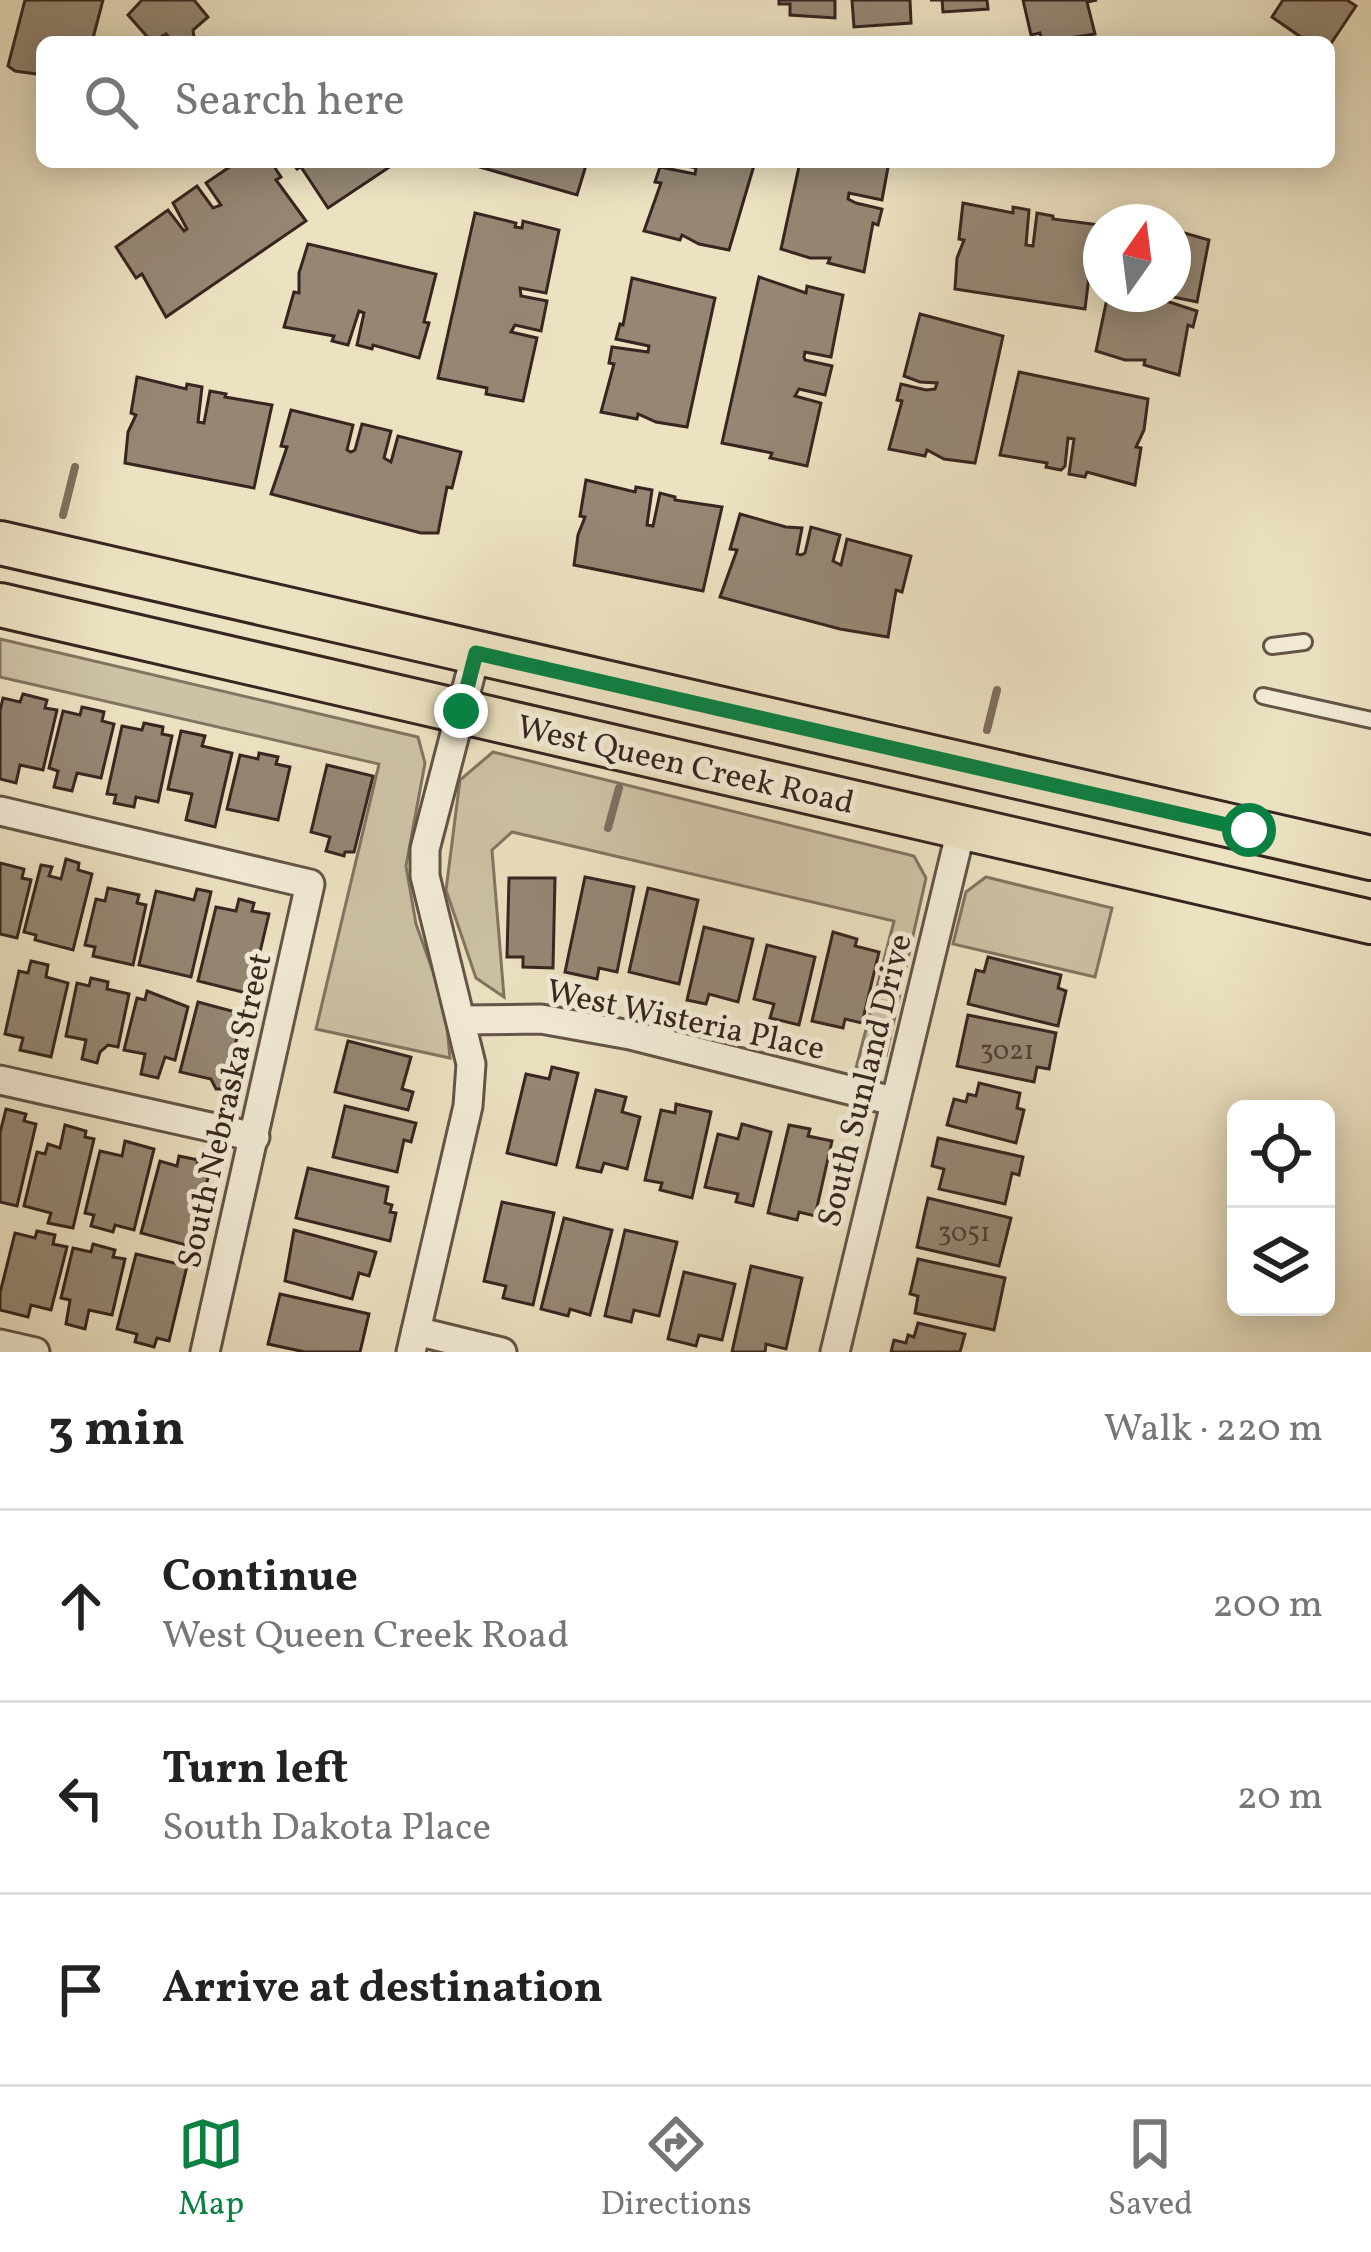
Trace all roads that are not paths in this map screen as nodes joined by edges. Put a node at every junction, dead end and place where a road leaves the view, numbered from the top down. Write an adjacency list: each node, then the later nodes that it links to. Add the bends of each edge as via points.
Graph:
1 (0, 543): 5 (main road, West Queen Creek Road)
2 (0, 605): 7 (main road, West Queen Creek Road)
3 (1304, 642): 4 (lane)
4 (1271, 646)
5 (476, 653): 7 (street); 11 (main road, West Queen Creek Road)
6 (1263, 695): 8 (lane)
7 (461, 711): 10 (main road, West Queen Creek Road); 13 (street, via 424,876)
8 (1371, 720)
9 (0, 811): 16 (street, South Nebraska Street, via 310,884)
10 (962, 826): 12 (main road, West Queen Creek Road); 15 (street, South Sunland Drive)
11 (1371, 858)
12 (1371, 922)
13 (462, 1021): 15 (street, West Wisteria Place, via 541,1019 630,1035); 17 (street, via 468,1106)
14 (0, 1080): 16 (street)
15 (893, 1101): 22 (street, South Sunland Drive)
16 (255, 1137): 20 (street, South Nebraska Street)
17 (414, 1341): 21 (street)
18 (0, 1344): 19 (street)
19 (35, 1352)
20 (205, 1352)
21 (502, 1352)
22 (835, 1352)

